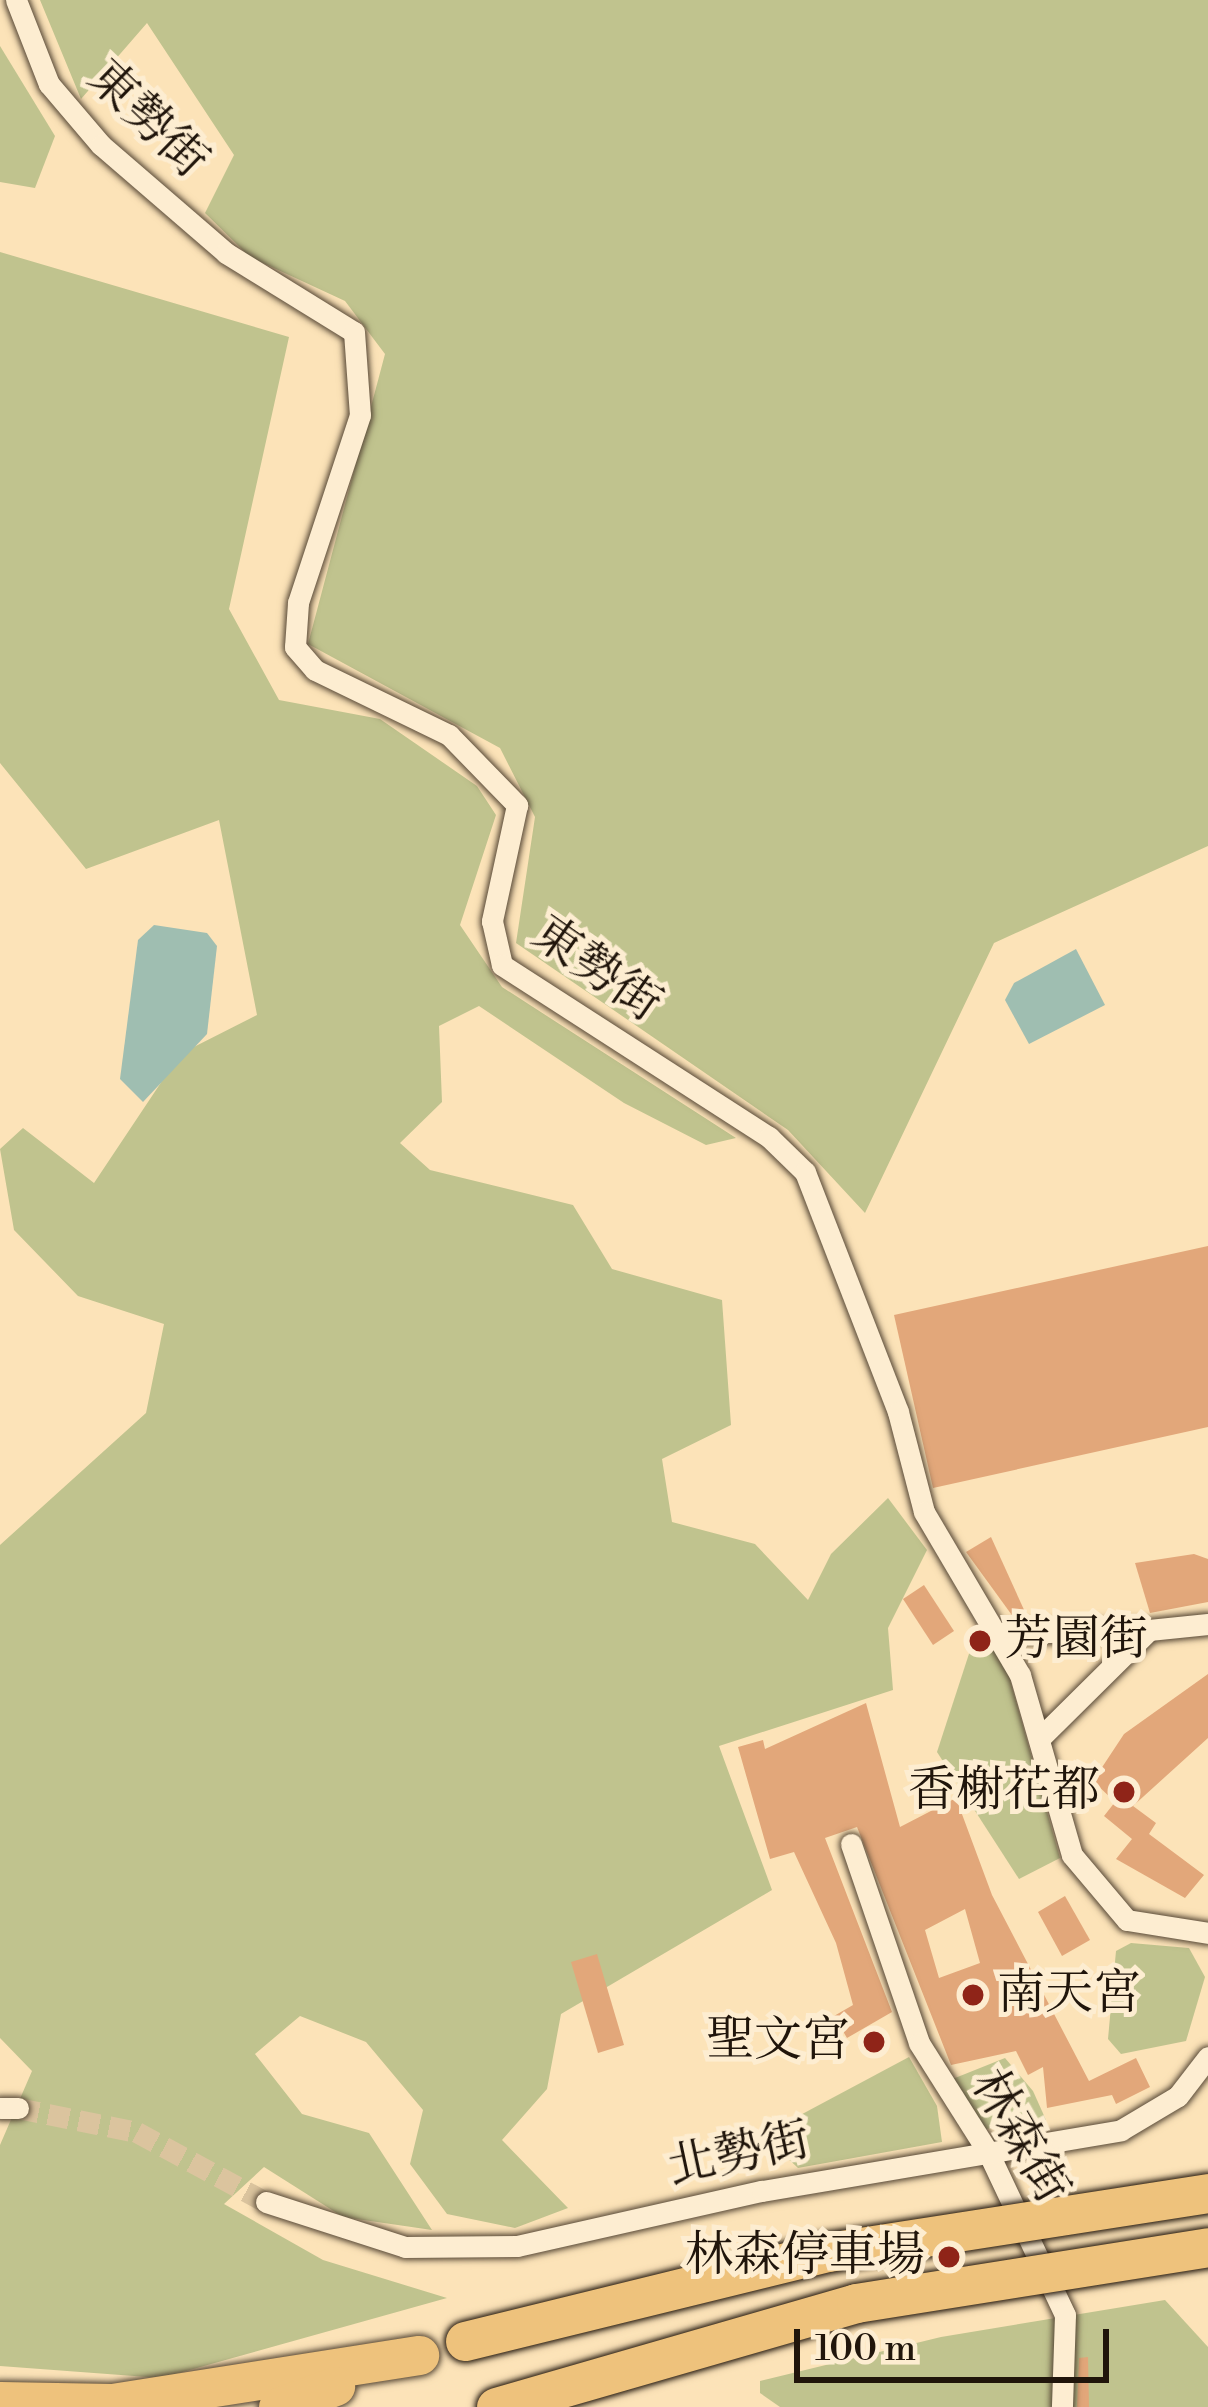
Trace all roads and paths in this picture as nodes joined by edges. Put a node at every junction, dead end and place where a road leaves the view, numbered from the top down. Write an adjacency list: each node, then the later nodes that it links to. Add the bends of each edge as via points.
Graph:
1 (16, 0): 4 (street, 東勢街, via 49,84 101,145 226,253 354,332 361,415 298,603 295,647 315,670 449,735 517,805 492,922 502,965 769,1137 805,1172 898,1412 924,1512)
2 (1208, 1624): 3 (street)
3 (1150, 1630): 4 (street); 5 (street)
4 (1000, 1633): 5 (street, 東勢街)
5 (1042, 1736): 7 (street, 東勢街, via 1072,1855 1092,1884 1127,1920)
6 (851, 1844): 9 (street, 林森街, via 920,2043)
7 (1208, 1933)
8 (1208, 2057): 9 (street, 北勢街, via 1151,2119)
9 (988, 2152): 11 (street, 北勢街, via 483,2250 373,2240); 17 (street, 林森街, via 1065,2315)
10 (1208, 2193): 13 (highway, bridge, via 828,2252)
11 (266, 2202)
12 (1208, 2247): 16 (highway, bridge, via 856,2303)
13 (419, 2354): 14 (highway, via 112,2403); 15 (highway)
14 (0, 2401)
15 (278, 2407)
16 (496, 2407)
17 (1062, 2407)

